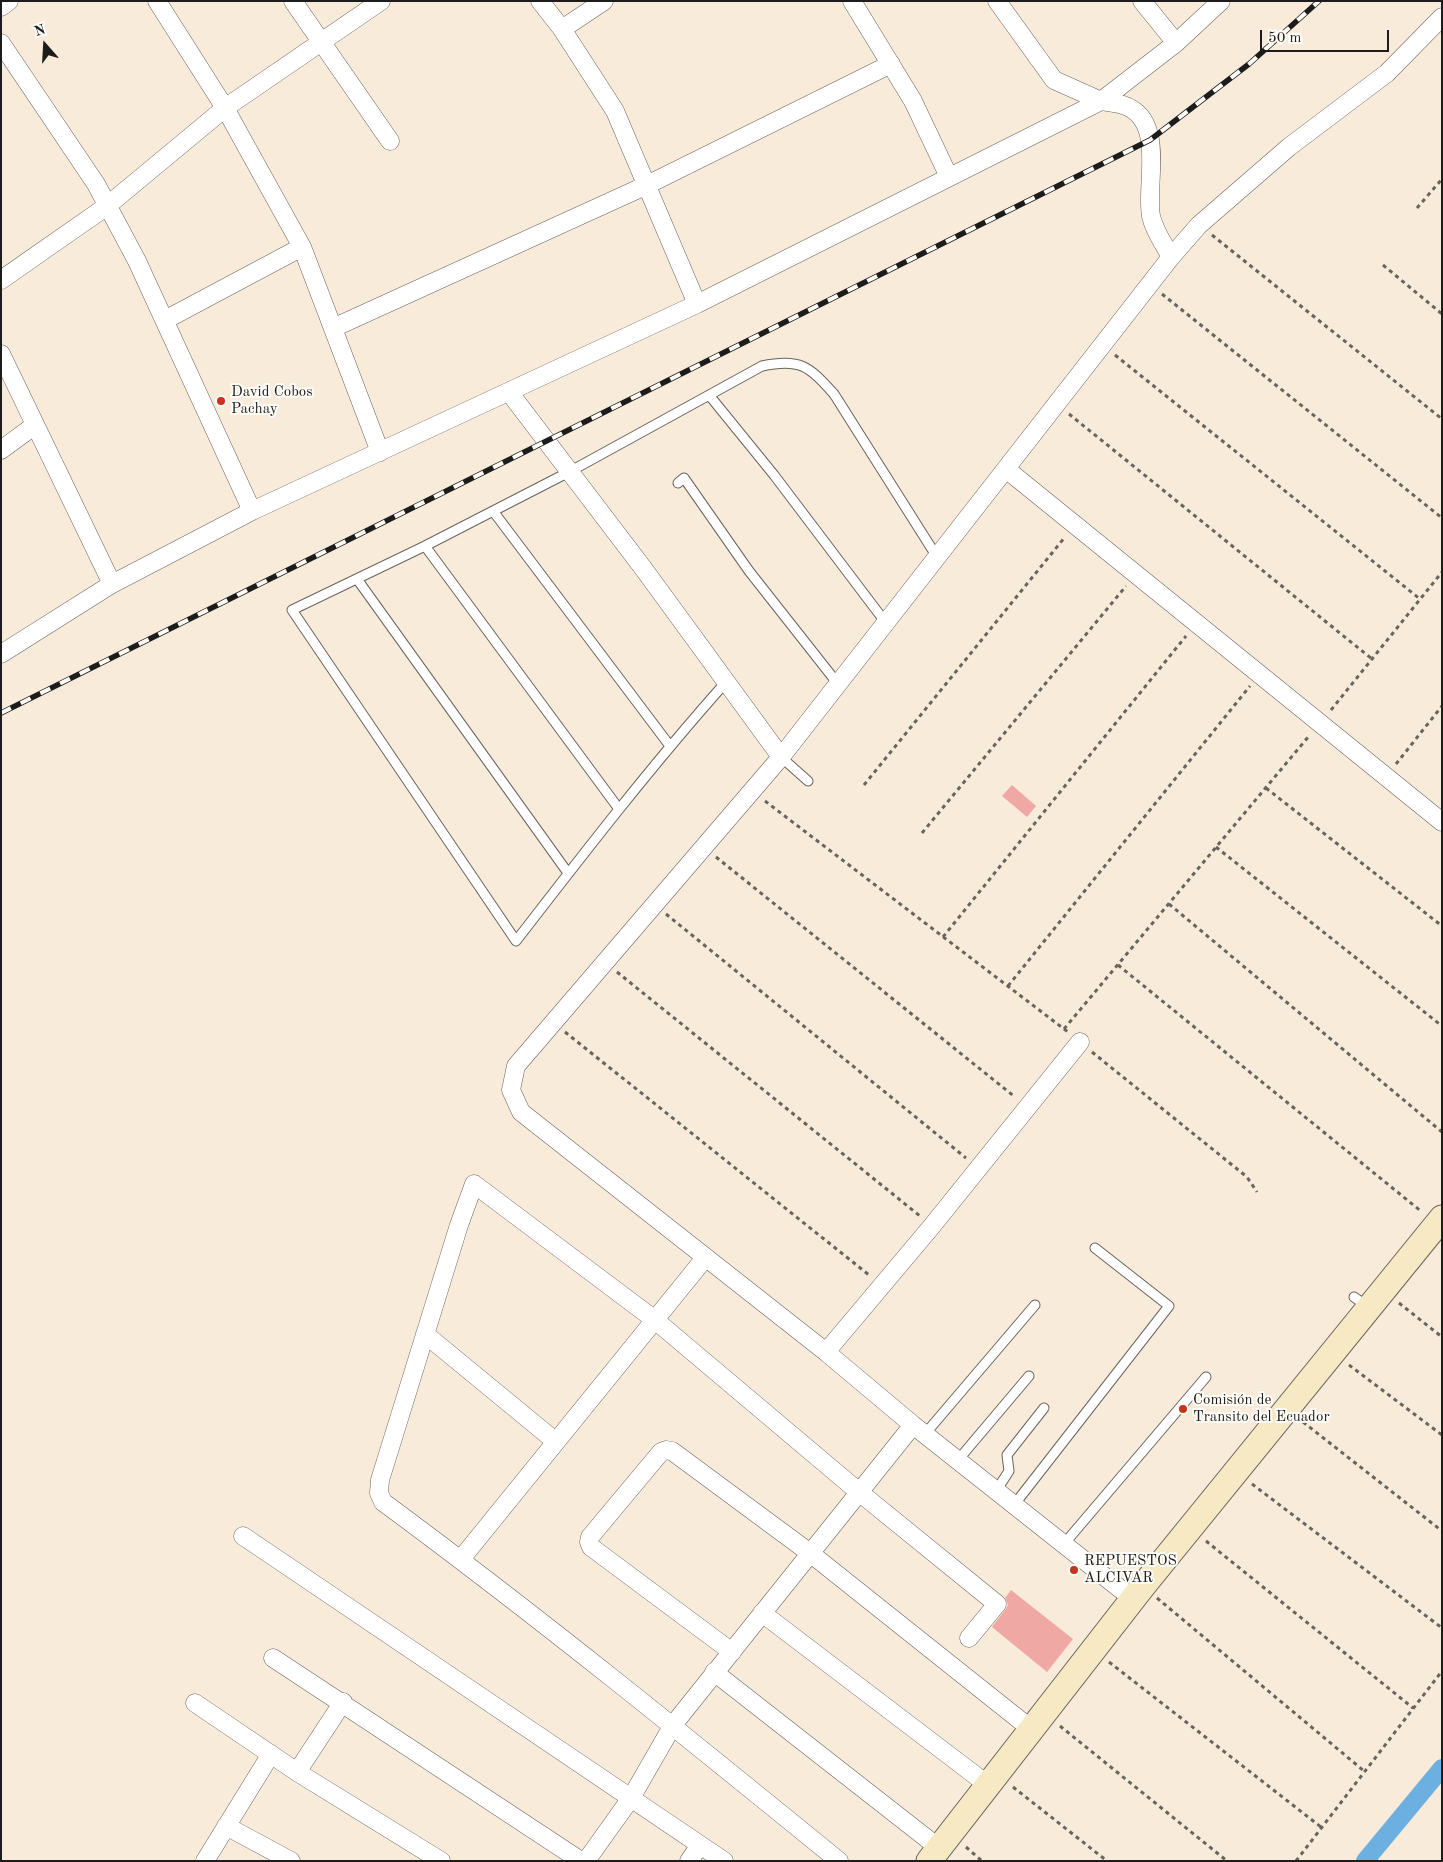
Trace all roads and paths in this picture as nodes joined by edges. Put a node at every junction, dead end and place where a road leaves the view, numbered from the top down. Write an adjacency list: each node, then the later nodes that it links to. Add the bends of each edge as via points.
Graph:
1 (9, 1): 11 (street)
2 (157, 1): 19 (street)
3 (292, 1): 14 (street)
4 (381, 1): 14 (street)
5 (540, 1): 13 (street)
6 (604, 1): 13 (street)
7 (852, 1): 17 (street)
8 (997, 1): 18 (street, via 1054,80)
9 (1142, 1): 15 (street)
10 (1222, 1): 15 (street)
11 (1, 7)
12 (1442, 17): 26 (street, via 1387,73)
13 (562, 29): 23 (street, via 615,111)
14 (321, 42): 19 (street); 20 (street)
15 (1176, 43): 18 (street)
16 (3, 50): 24 (street, via 96,184)
17 (891, 64): 21 (street, via 914,101); 23 (street)
18 (1101, 101): 21 (street); 28 (street, via 1124,105 1144,123 1152,148 1151,217)
19 (225, 108): 24 (street); 27 (street)
20 (390, 141)
21 (949, 177): 32 (street)
22 (1442, 179): 25 (path)
23 (647, 185): 32 (street); 36 (street)
24 (107, 206): 30 (street); 35 (street)
25 (1417, 208)
26 (1199, 225): 28 (street); 42 (path)
27 (302, 248): 35 (street); 36 (street)
28 (1171, 257): 31 (street)
29 (1382, 265): 34 (path)
30 (1, 280)
31 (1150, 285): 37 (street); 51 (path)
32 (698, 304): 39 (street)
33 (1442, 307): 34 (path)
34 (1440, 313)
35 (165, 320): 49 (street)
36 (333, 328): 45 (street)
37 (1102, 346): 41 (street); 59 (path)
38 (1, 354): 43 (street)
39 (509, 392): 45 (street); 47 (street)
40 (710, 395): 47 (lane); 54 (lane, via 762,366 783,362 806,367 834,394); 60 (lane)
41 (1057, 404): 46 (street); 63 (path)
42 (1442, 419)
43 (35, 425): 44 (street); 58 (street)
44 (1, 450)
45 (380, 452): 49 (street)
46 (1006, 469): 52 (street); 54 (street)
47 (570, 472): 50 (lane); 65 (street)
48 (678, 483): 66 (lane, via 684,478 749,571)
49 (252, 511): 58 (street)
50 (493, 511): 53 (lane); 69 (lane)
51 (1442, 518)
52 (1075, 525): 56 (street); 73 (path)
53 (425, 546): 57 (lane); 76 (lane)
54 (937, 557): 60 (street)
55 (1442, 572): 59 (path)
56 (1136, 574): 61 (street); 78 (path)
57 (357, 579): 81 (lane); 81 (lane, via 292,610 516,941)
58 (112, 584): 62 (street)
59 (1420, 599): 63 (path)
60 (886, 623): 66 (street)
61 (1196, 623): 64 (street); 85 (path)
62 (1, 654)
63 (1372, 659): 68 (path)
64 (1260, 674): 68 (street); 88 (path)
65 (726, 682): 69 (lane); 70 (street)
66 (838, 684): 70 (street)
67 (1442, 706): 71 (path)
68 (1320, 723): 71 (street); 74 (path)
69 (670, 746): 76 (lane)
70 (781, 757): 72 (lane); 75 (street)
71 (1386, 776): 77 (street)
72 (808, 781)
73 (864, 785)
74 (1266, 788): 80 (path); 84 (path)
75 (752, 791): 79 (street); 85 (path)
76 (619, 810): 81 (lane)
77 (1442, 822)
78 (922, 833)
79 (704, 847): 83 (street); 93 (path)
80 (1216, 847): 82 (path); 90 (path)
81 (568, 873)
82 (1169, 904): 87 (path); 94 (path)
83 (654, 905): 86 (street); 95 (path)
84 (1442, 926)
85 (943, 937): 88 (path)
86 (605, 962): 89 (street); 98 (path)
87 (1118, 965): 91 (path); 97 (path)
88 (1008, 986): 91 (path)
89 (553, 1023): 100 (street, via 516,1066 511,1090 521,1112); 101 (path)
90 (1442, 1026)
91 (1064, 1029): 92 (path)
92 (1080, 1042): 93 (street); 96 (path, via 1246,1177)
93 (1027, 1106): 95 (street)
94 (1442, 1132)
95 (978, 1167): 98 (street)
96 (1257, 1192)
97 (1439, 1221): 102 (street)
98 (932, 1226): 101 (street)
99 (1095, 1248): 120 (lane, via 1169,1306)
100 (705, 1258): 104 (street); 107 (street)
101 (882, 1286): 107 (street)
102 (1369, 1298): 106 (path); 108 (street)
103 (1035, 1306): 113 (lane)
104 (655, 1320): 105 (street, via 474,1184); 115 (street); 119 (street)
105 (425, 1334): 115 (street); 126 (street, via 378,1493 384,1502)
106 (1442, 1337)
107 (826, 1352): 113 (street)
108 (1333, 1352): 112 (street); 114 (path)
109 (1029, 1376): 116 (lane)
110 (1206, 1377): 124 (lane)
111 (1044, 1408): 118 (lane, via 1007,1455 1009,1471)
112 (1287, 1409): 117 (street); 122 (path)
113 (919, 1429): 116 (street); 119 (street)
114 (1442, 1435)
115 (555, 1441): 126 (street)
116 (958, 1460): 118 (street)
117 (1236, 1472): 121 (street); 129 (path)
118 (996, 1491): 120 (street)
119 (859, 1492): 125 (street); 130 (street, via 997,1604)
120 (1014, 1504): 124 (street)
121 (1190, 1528): 127 (street); 138 (path)
122 (1442, 1531)
123 (243, 1536): 145 (street)
124 (1064, 1544): 127 (street)
125 (810, 1554): 128 (street); 132 (street, via 672,1451 666,1450 590,1537 591,1547); 139 (street)
126 (461, 1559): 140 (street)
127 (1138, 1592): 131 (street); 142 (path)
128 (762, 1613): 132 (street); 144 (street)
129 (1442, 1628)
130 (969, 1638)
131 (1093, 1649): 139 (street); 147 (path)
132 (732, 1652): 135 (street)
133 (273, 1658): 136 (street)
134 (1442, 1671): 138 (path)
135 (714, 1672): 140 (street); 149 (street)
136 (342, 1702): 143 (street); 153 (street)
137 (195, 1703): 141 (street)
138 (1413, 1708): 142 (path)
139 (1037, 1721): 144 (street); 159 (path)
140 (673, 1725): 145 (street); 157 (street)
141 (271, 1754): 143 (street); 146 (street)
142 (1364, 1771): 147 (path)
143 (297, 1772): 152 (street)
144 (992, 1779): 149 (street); 158 (path)
145 (631, 1798): 148 (street); 154 (street)
146 (226, 1826): 150 (street); 151 (street)
147 (1321, 1827): 160 (path)
148 (700, 1845): 155 (street); 156 (street)
149 (934, 1854)
150 (205, 1861)
151 (291, 1861)
152 (441, 1861)
153 (581, 1861)
154 (586, 1861)
155 (689, 1861)
156 (724, 1861)
157 (839, 1861)
158 (1107, 1861)
159 (1227, 1861)
160 (1296, 1861)

